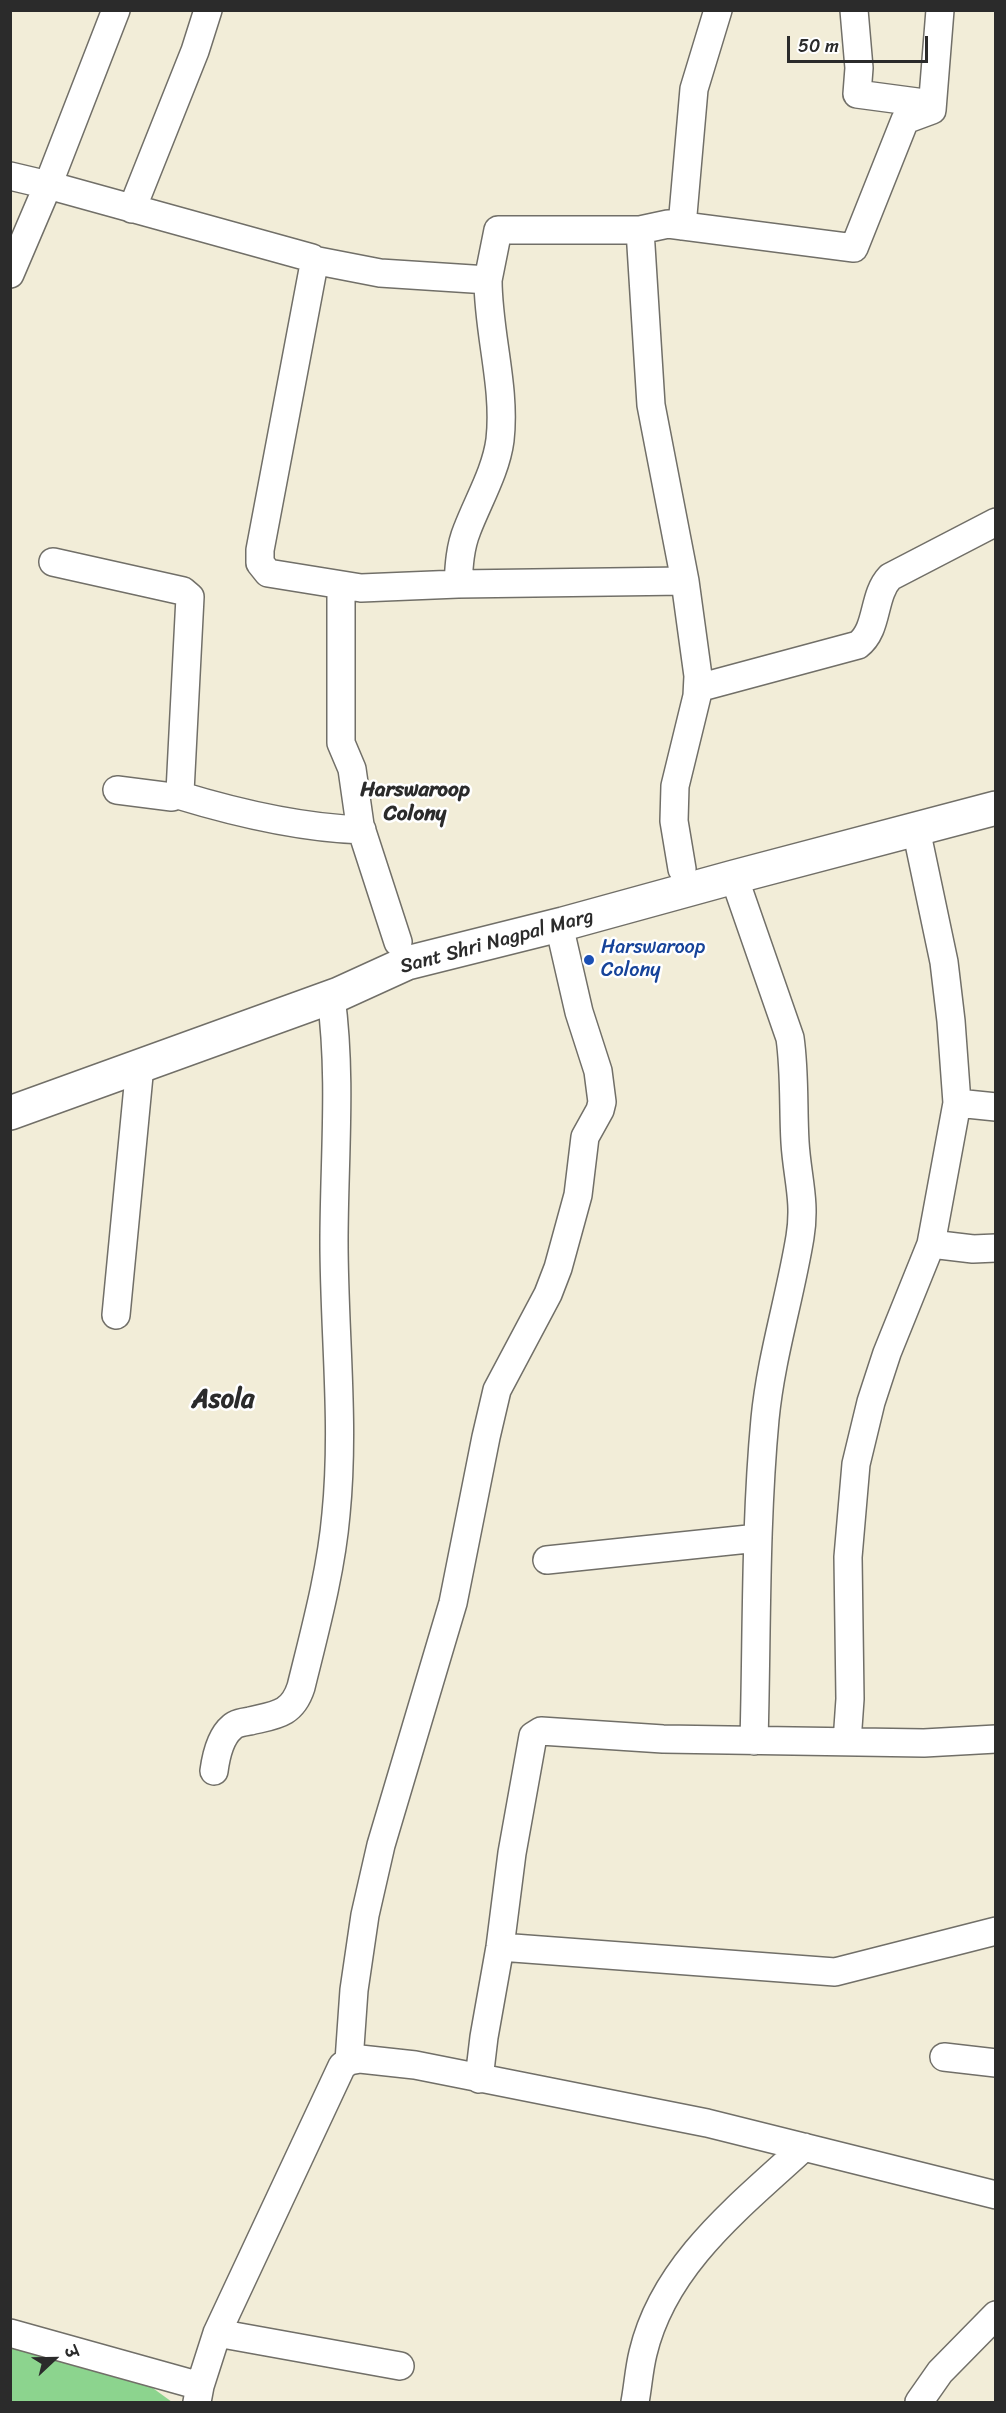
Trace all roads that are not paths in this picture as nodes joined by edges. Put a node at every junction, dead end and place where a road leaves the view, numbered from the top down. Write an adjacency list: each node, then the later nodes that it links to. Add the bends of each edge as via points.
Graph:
1 (116, 10): 8 (street)
2 (208, 10): 9 (street)
3 (718, 10): 10 (street, via 694,89)
4 (854, 10): 6 (street, via 857,94)
5 (940, 10): 6 (street)
6 (932, 104): 10 (street, via 932,110 905,120 854,248)
7 (10, 176): 8 (street)
8 (48, 185): 9 (street); 13 (street)
9 (132, 209): 12 (street, via 307,255)
10 (682, 226): 11 (street, via 668,224)
11 (640, 230): 14 (street, via 498,230); 17 (street, via 651,405)
12 (313, 260): 14 (street, via 380,273); 19 (street, via 259,558 268,573)
13 (10, 274)
14 (488, 280): 18 (street, via 500,439 497,456 466,531)
15 (996, 522): 20 (street, via 890,577 880,591 869,633 858,645)
16 (53, 562): 23 (street, via 183,591 190,597 182,787)
17 (685, 581): 18 (street); 20 (street)
18 (458, 584): 19 (street, via 362,588)
19 (341, 585): 26 (street, via 340,737 352,769)
20 (698, 688): 27 (street, via 675,786 674,821)
21 (996, 785): 27 (main road, Sant Shri Nagpal Marg)
22 (117, 790): 23 (street)
23 (178, 795): 26 (street, via 328,829)
24 (996, 808): 25 (main road, Sant Shri Nagpal Marg)
25 (916, 829): 28 (main road, Sant Shri Nagpal Marg); 34 (street, via 944,962)
26 (362, 830): 30 (street)
27 (682, 869): 30 (main road, Sant Shri Nagpal Marg)
28 (734, 877): 29 (main road, Sant Shri Nagpal Marg); 40 (street, via 790,1038 795,1146 803,1200 800,1237 765,1419)
29 (559, 926): 31 (main road, Sant Shri Nagpal Marg, via 407,963); 49 (street, via 579,1012 598,1071 602,1102 585,1137 578,1195 558,1268 498,1390 453,1603 381,1845 365,1915)
30 (398, 942): 33 (main road, Sant Shri Nagpal Marg, via 331,972)
31 (330, 997): 32 (main road, Sant Shri Nagpal Marg); 45 (street, via 337,1052 334,1263 339,1421 332,1554 295,1704 288,1710 232,1726 217,1754)
32 (140, 1065): 36 (main road, Sant Shri Nagpal Marg); 39 (street)
33 (10, 1088)
34 (957, 1103): 35 (street); 37 (street)
35 (996, 1107)
36 (10, 1113)
37 (931, 1244): 38 (street); 44 (street, via 887,1353 856,1464 848,1557)
38 (996, 1248)
39 (116, 1315)
40 (758, 1538): 41 (street); 43 (street)
41 (547, 1560)
42 (996, 1739): 44 (street)
43 (754, 1741): 44 (street); 47 (street, via 536,1733 512,1853)
44 (847, 1742)
45 (214, 1770)
46 (996, 1931): 47 (street, via 835,1972)
47 (501, 1947): 51 (street)
48 (944, 2056): 50 (street)
49 (349, 2061): 51 (street, via 415,2065); 55 (street, via 342,2066)
50 (996, 2062)
51 (479, 2079): 52 (street, via 707,2123)
52 (804, 2147): 53 (street); 59 (street, via 696,2250 662,2304 644,2351)
53 (996, 2195)
54 (996, 2315): 60 (street, via 940,2372)
55 (217, 2332): 57 (street); 58 (street)
56 (10, 2333): 58 (street)
57 (400, 2366)
58 (198, 2394)
59 (635, 2403)
60 (919, 2403)

